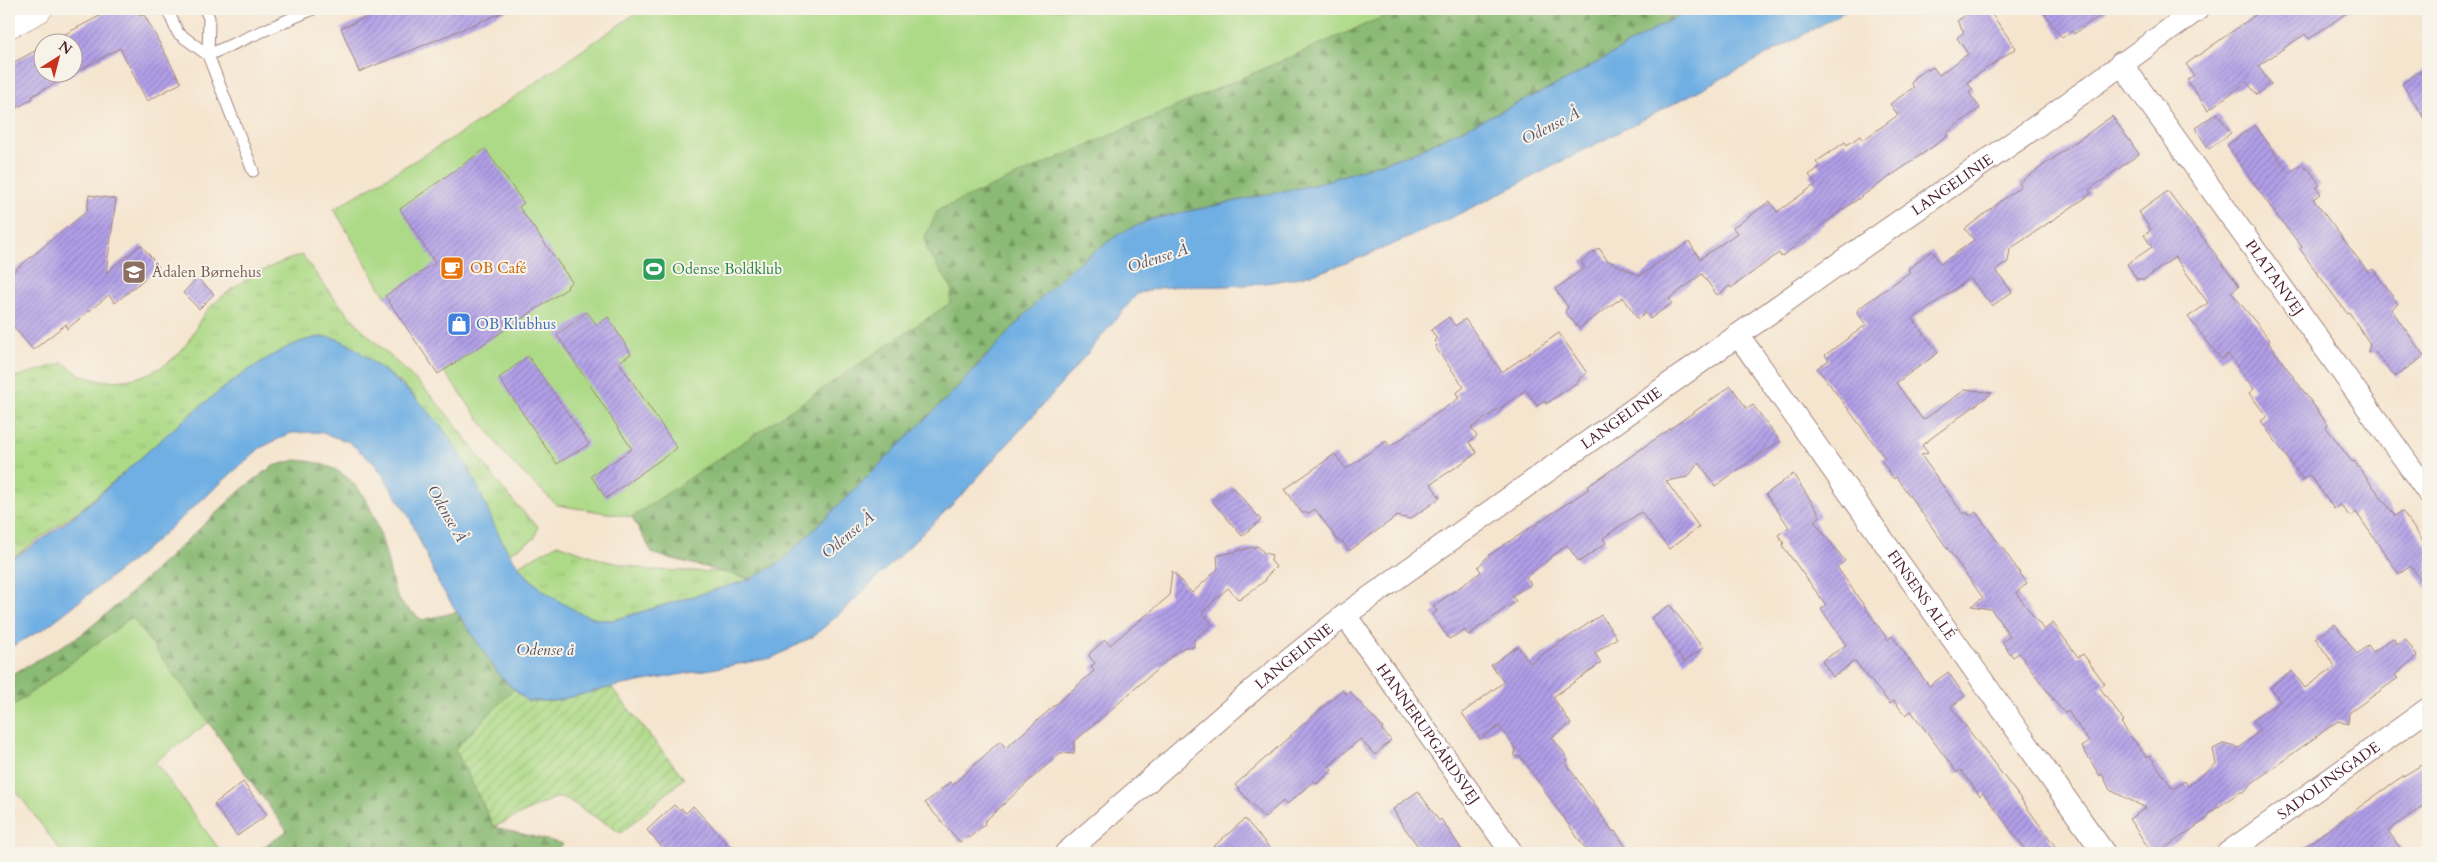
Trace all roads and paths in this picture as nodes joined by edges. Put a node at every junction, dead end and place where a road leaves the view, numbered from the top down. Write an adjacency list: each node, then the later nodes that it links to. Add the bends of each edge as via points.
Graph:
1 (38, 9): 6 (street)
2 (167, 9): 7 (lane, via 178,32)
3 (205, 9): 7 (lane, via 209,18)
4 (313, 9): 7 (lane)
5 (2198, 9): 8 (street, LANGELINIE)
6 (9, 24)
7 (208, 55): 9 (lane)
8 (2121, 63): 10 (street, LANGELINIE, via 2034,128); 11 (street, PLATANVEJ)
9 (253, 171)
10 (1738, 335): 12 (street, LANGELINIE); 16 (street, FINSENS ALLÉ)
11 (2428, 492)
12 (1345, 615): 14 (street, LANGELINIE, via 1267,678); 15 (street, HANNERUPGÅRDSVEJ)
13 (2428, 709): 17 (street, SADOLINSGADE)
14 (1066, 853)
15 (1512, 853)
16 (2104, 853)
17 (2228, 853)

